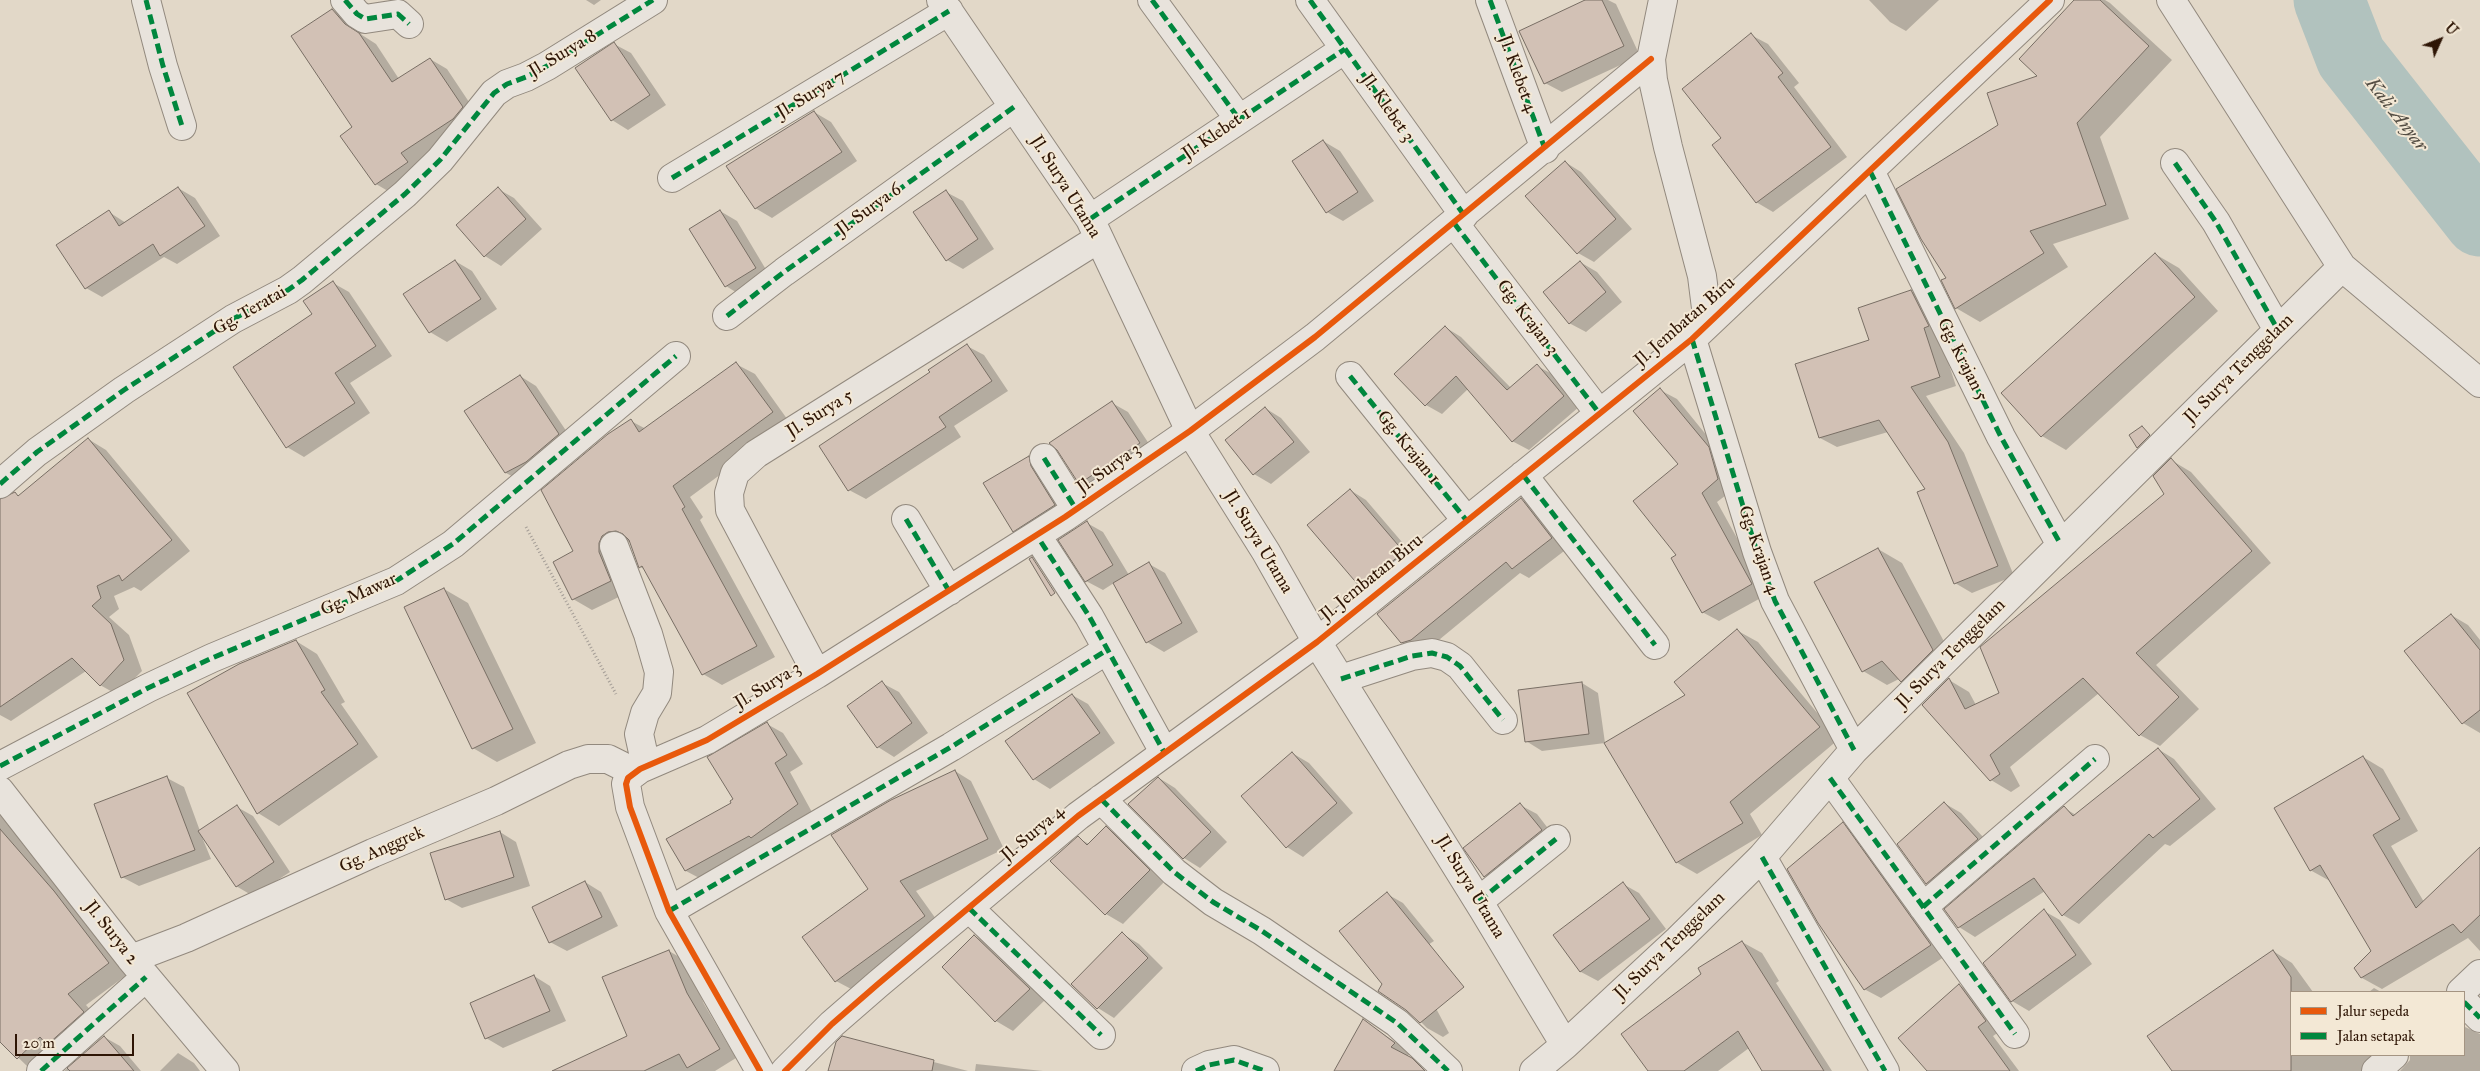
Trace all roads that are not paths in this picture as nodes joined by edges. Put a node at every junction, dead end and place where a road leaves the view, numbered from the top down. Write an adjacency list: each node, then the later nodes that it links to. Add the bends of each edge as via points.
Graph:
1 (146, 0): 17 (street)
2 (345, 0): 11 (street, via 365,20 398,14)
3 (653, 0): 15 (street, Jl. Surya 8, via 547,66 507,84 484,102)
4 (1152, 0): 16 (street)
5 (1310, 0): 12 (street, Jl. Klebet 3)
6 (1490, 0): 18 (street, Jl. Klebet 4)
7 (1663, 0): 13 (street)
8 (2050, 0): 20 (street, Jl. Jembatan Biru)
9 (2171, 0): 24 (street)
10 (945, 6): 14 (street, Jl. Surya Utama); 21 (street, Jl. Surya 7)
11 (409, 24)
12 (1345, 49): 16 (street, Jl. Klebet 1); 22 (street, Jl. Klebet 3)
13 (1651, 59): 18 (street, Jl. Surya 3); 27 (street, Gg. Krajan 4, via 1666,138 1702,276)
14 (1014, 107): 23 (street, Jl. Surya Utama); 25 (street, Jl. Surya 6)
15 (478, 113): 35 (street, Gg. Teratai, via 440,160 405,194 295,285 233,319 124,390 37,452)
16 (1239, 119): 23 (street, Jl. Klebet 1)
17 (182, 126)
18 (1545, 149): 22 (street, Jl. Surya 3)
19 (2175, 163): 26 (street, via 2216,222)
20 (1870, 171): 27 (street, Jl. Jembatan Biru); 40 (street, Gg. Krajan 5, via 2000,437)
21 (672, 178)
22 (1459, 219): 31 (street, Gg. Krajan 3); 32 (street, Jl. Surya 3, via 1315,337)
23 (1094, 229): 32 (street, Jl. Surya Utama); 46 (street, Jl. Surya 5, via 756,454 735,473 729,493 730,510)
24 (2342, 267): 26 (street, Jl. Surya Tenggelam); 30 (street)
25 (727, 316)
26 (2278, 330): 40 (street, Jl. Surya Tenggelam)
27 (1700, 332): 31 (street, Jl. Jembatan Biru); 49 (street, Gg. Krajan 4, via 1757,552 1775,601)
28 (676, 356): 52 (street, Gg. Mawar, via 453,544 396,581 212,658)
29 (1350, 376): 38 (street, Gg. Krajan 1)
30 (2480, 383)
31 (1599, 413): 34 (street, Jl. Jembatan Biru)
32 (1190, 431): 36 (street, Jl. Surya 3); 43 (street, Jl. Surya Utama, via 1266,552)
33 (1044, 458): 36 (street)
34 (1523, 475): 38 (street, Jl. Jembatan Biru); 44 (street)
35 (0, 484)
36 (1076, 509): 42 (street, Jl. Surya 3)
37 (906, 518): 42 (street)
38 (1466, 521): 43 (street, Jl. Jembatan Biru)
39 (1041, 542): 45 (street)
40 (2061, 545): 49 (street, Jl. Surya Tenggelam)
41 (614, 546): 53 (street, via 659,672 657,693 645,713 640,734)
42 (948, 591): 46 (street, Jl. Surya 3)
43 (1317, 642): 47 (street, Jl. Surya Utama); 50 (street, Jl. Surya 4)
44 (1654, 645)
45 (1107, 650): 50 (street); 62 (street, via 951,747)
46 (816, 674): 53 (street, Jl. Surya 3, via 707,740)
47 (1341, 679): 48 (street, via 1412,656 1432,653 1447,657 1460,666); 59 (street, Jl. Surya Utama)
48 (1503, 720)
49 (1854, 750): 54 (street, Jl. Surya Tenggelam)
50 (1164, 752): 56 (street, Jl. Surya 4)
51 (2095, 759): 60 (street)
52 (0, 766)
53 (639, 771): 62 (street, via 626,784 630,807); 63 (street, Gg. Anggrek, via 608,759 588,759 569,765 496,801 186,938)
54 (1830, 778): 58 (street, Jl. Surya Tenggelam); 60 (street)
55 (0, 792): 63 (street, Jl. Surya 2)
56 (1101, 799): 61 (street, Jl. Surya 4); 78 (street, via 1174,872 1213,902 1382,1012)
57 (1556, 839): 59 (street)
58 (1762, 857): 70 (street, Jl. Surya Tenggelam); 80 (street)
59 (1478, 901): 70 (street, Jl. Surya Utama)
60 (1923, 907): 68 (street)
61 (969, 908): 69 (street); 75 (street, Jl. Surya 4, via 832,1024)
62 (669, 911): 74 (street)
63 (139, 968): 72 (street); 73 (street, Jl. Surya 2)
64 (2480, 974): 65 (street)
65 (2462, 991)
66 (2465, 1003): 67 (street)
67 (2480, 1018)
68 (2015, 1034)
69 (1101, 1035)
70 (1564, 1045): 79 (street)
71 (2393, 1056): 81 (street)
72 (41, 1071)
73 (224, 1071)
74 (760, 1071)
75 (785, 1071)
76 (1196, 1071): 77 (street, via 1234,1060)
77 (1265, 1071)
78 (1448, 1071)
79 (1534, 1071)
80 (1885, 1071)
81 (2376, 1071)

